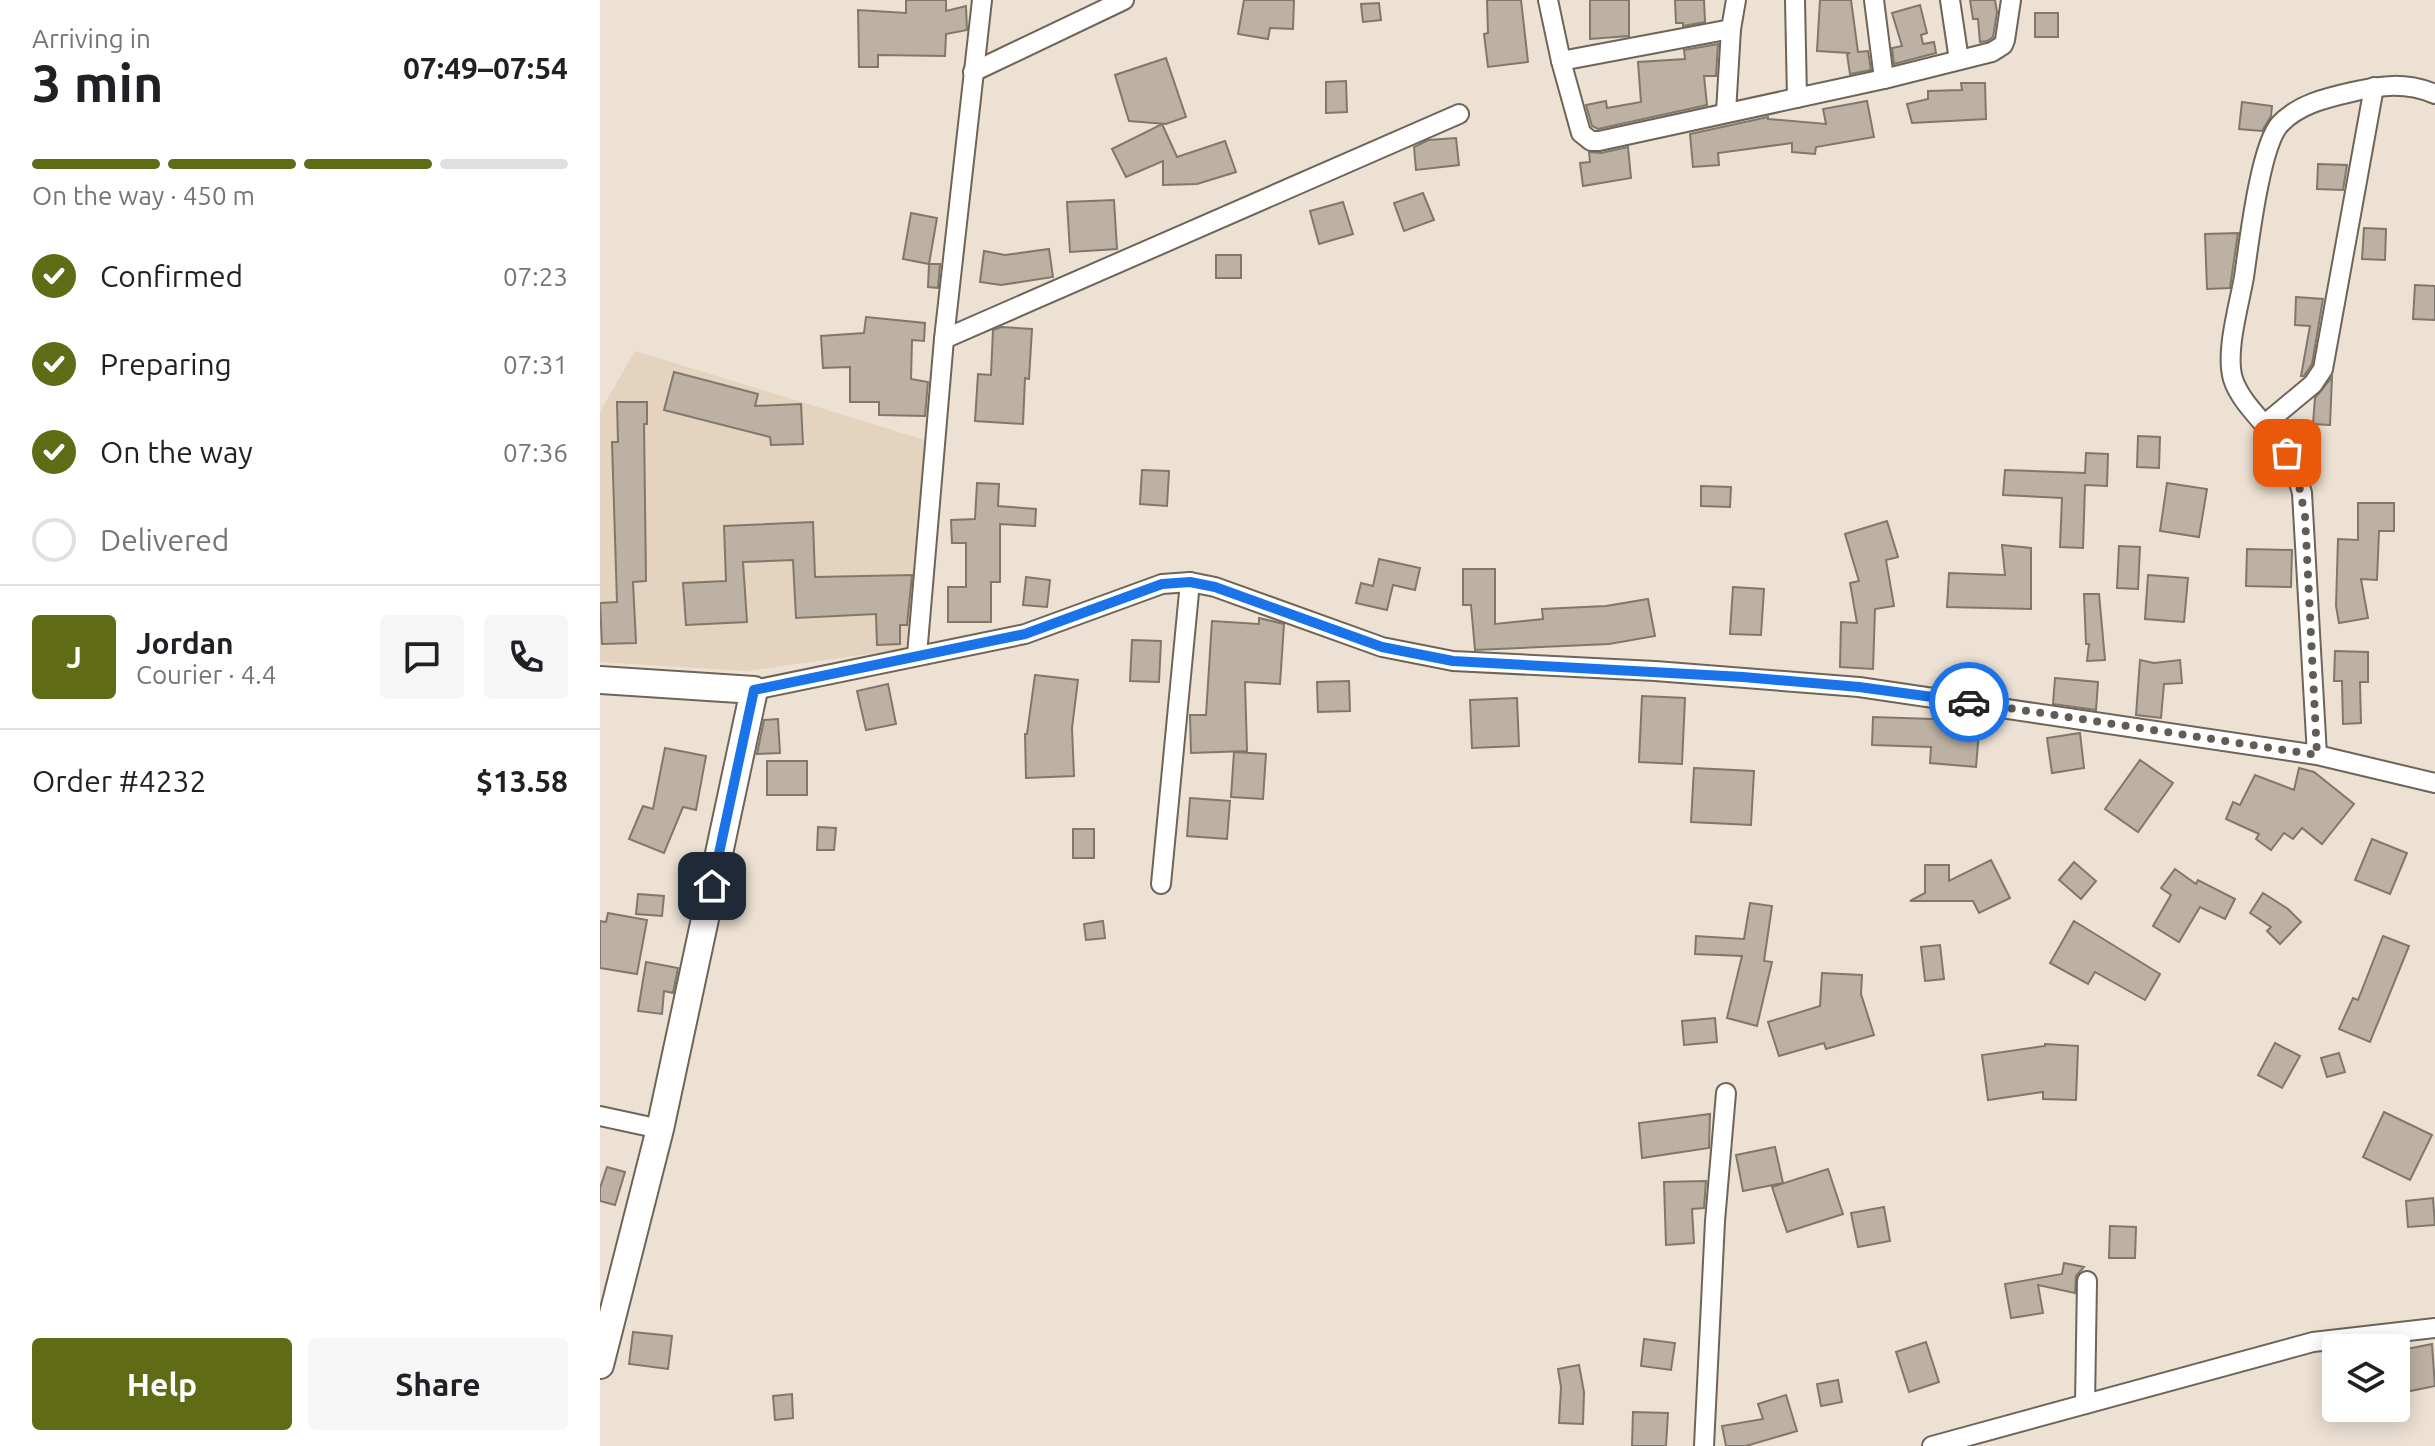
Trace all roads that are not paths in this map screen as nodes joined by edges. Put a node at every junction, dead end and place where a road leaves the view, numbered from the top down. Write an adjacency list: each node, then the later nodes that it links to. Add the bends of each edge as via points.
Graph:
1 (982, 0): 12 (street)
2 (1124, 0): 12 (street)
3 (1548, 0): 11 (street)
4 (1736, 0): 9 (street)
5 (1795, 0): 16 (street)
6 (1874, 0): 13 (street)
7 (1950, 0): 10 (street)
8 (2011, 0): 10 (street, via 2003,45)
9 (1731, 29): 11 (street); 17 (street)
10 (1959, 60): 13 (street)
11 (1561, 61): 17 (street, via 1581,133 1591,141)
12 (973, 72): 19 (street)
13 (1884, 79): 16 (street)
14 (2374, 87): 15 (street, via 2412,86); 20 (street, via 2323,369 2313,384); 20 (street, via 2304,106 2278,126 2270,141 2231,365 2238,390)
15 (2435, 94)
16 (1797, 98): 17 (street)
17 (1726, 112)
18 (1459, 114): 19 (street)
19 (944, 339): 22 (street)
20 (2265, 424): 25 (street, via 2287,453 2302,493)
21 (1190, 582): 22 (street, via 1162,584 1025,634); 25 (street, via 1382,647 1453,661 1859,687); 27 (street)
22 (917, 655): 24 (street)
23 (600, 680): 24 (street)
24 (754, 690): 30 (street)
25 (2317, 755): 26 (street)
26 (2435, 783)
27 (1161, 884)
28 (1726, 1093): 35 (street)
29 (600, 1116): 30 (street)
30 (660, 1129): 33 (street)
31 (2087, 1281): 34 (street)
32 (2435, 1328): 34 (street, via 2313,1342)
33 (600, 1365)
34 (2085, 1404): 36 (street)
35 (1704, 1446)
36 (1932, 1446)

